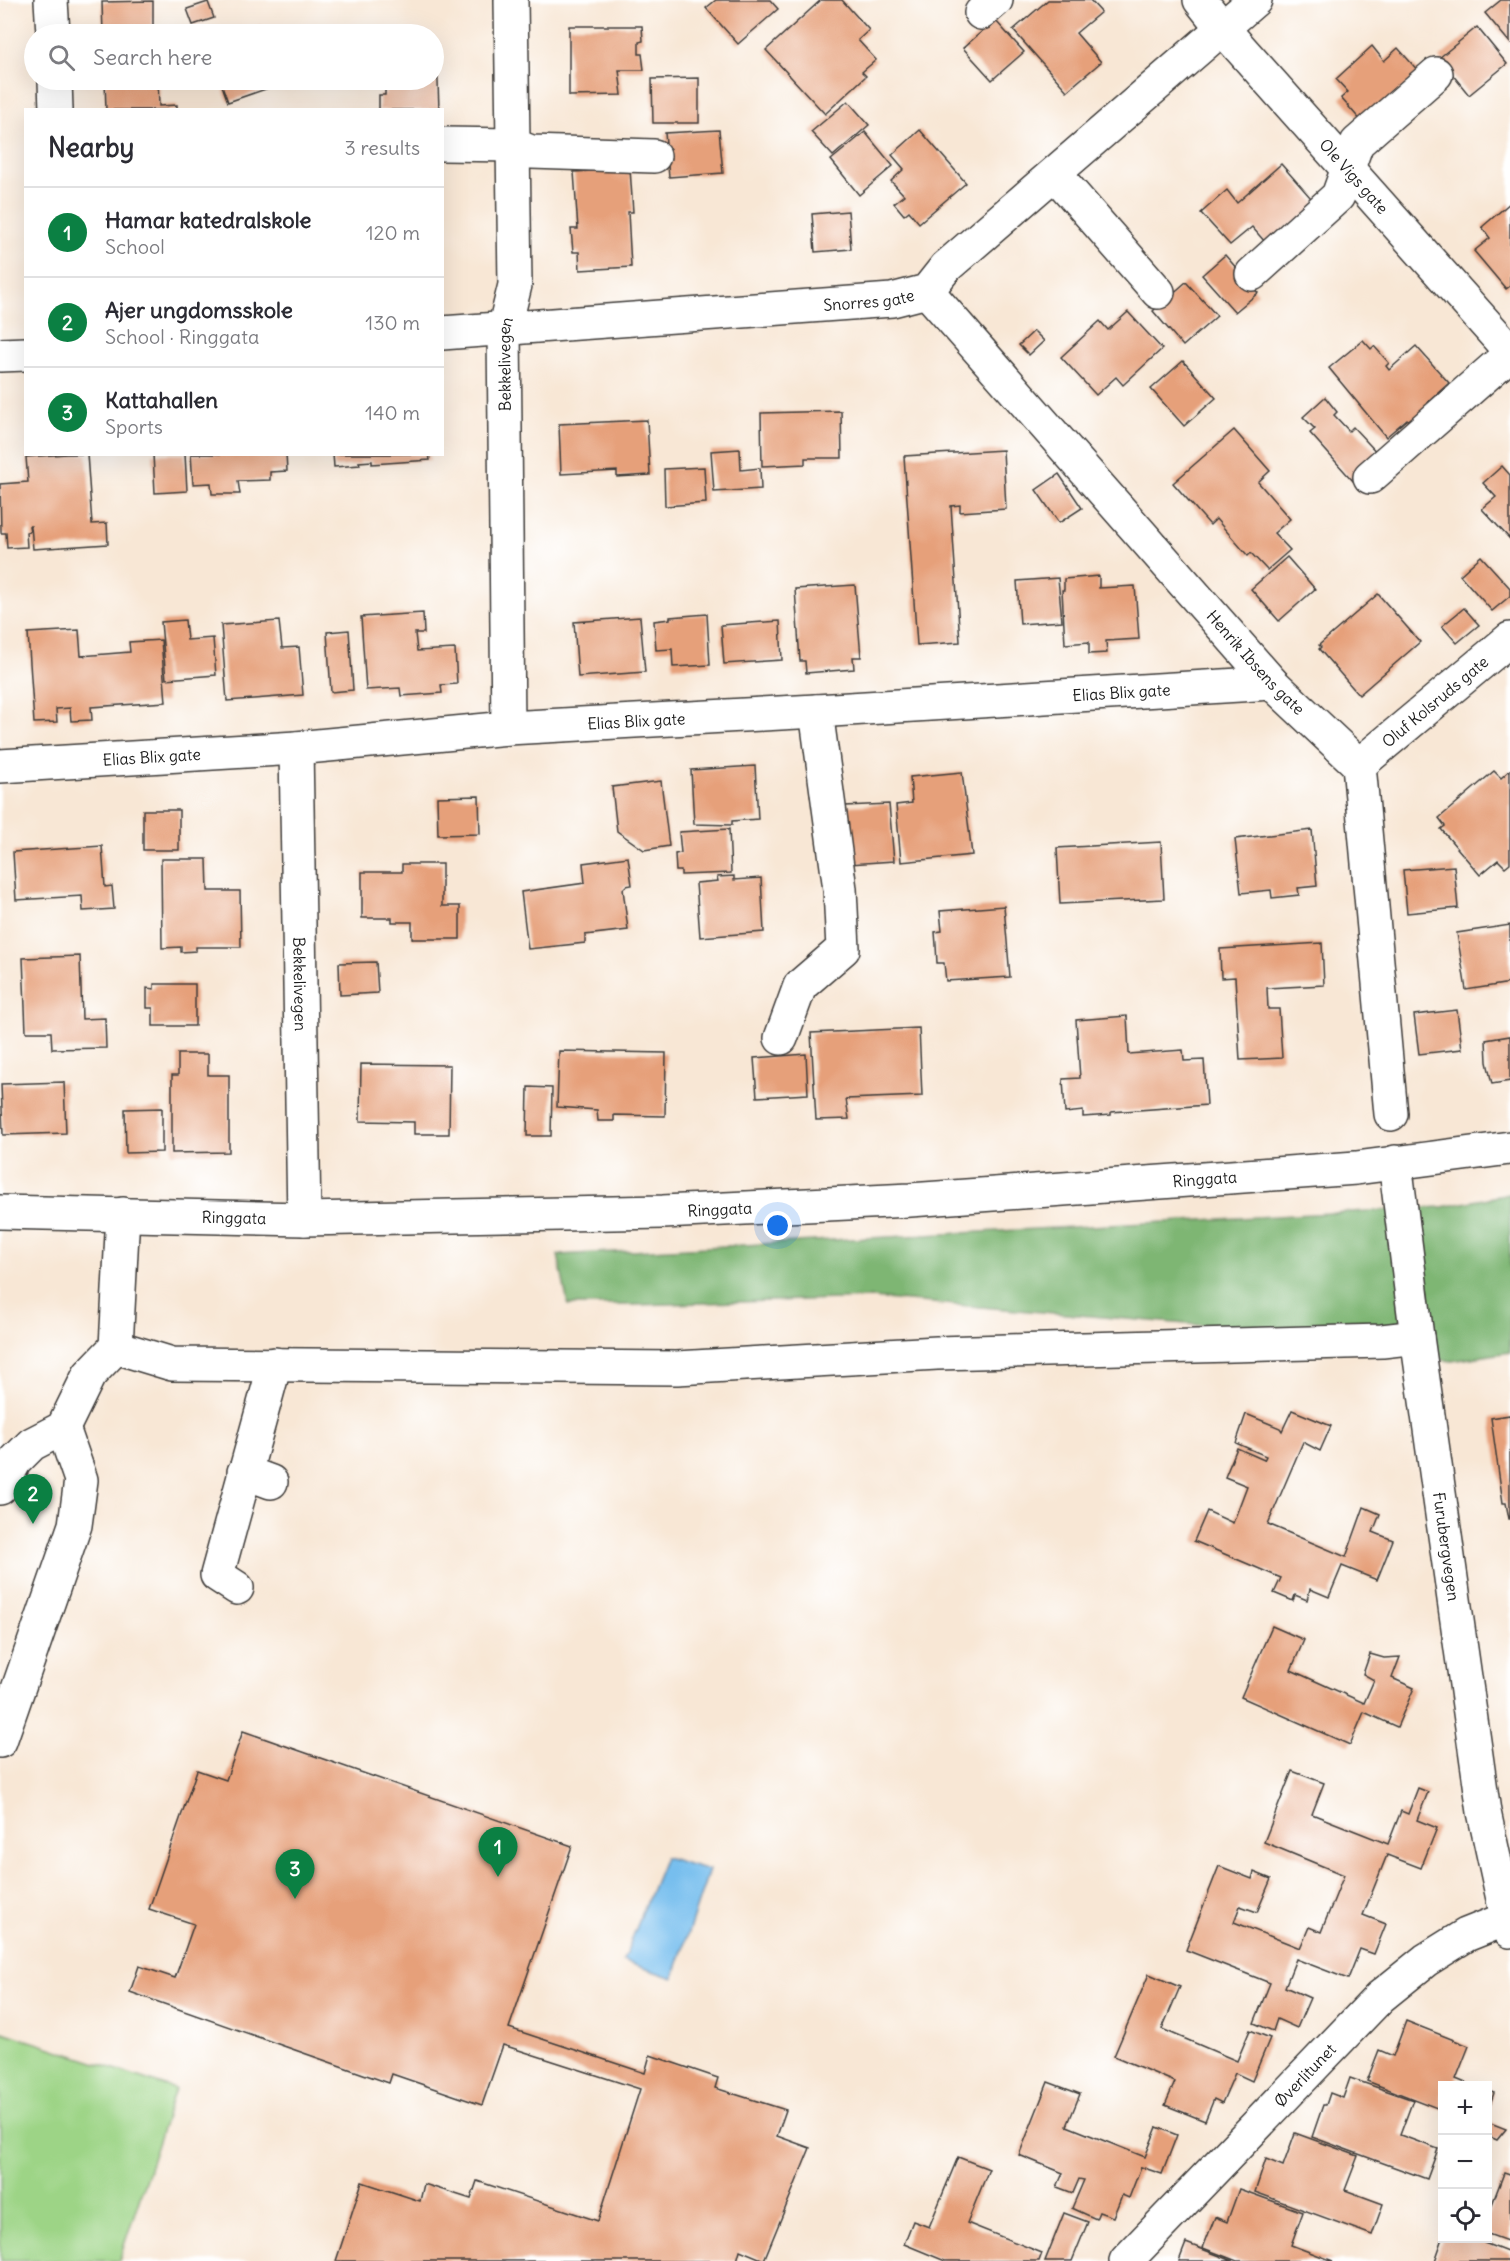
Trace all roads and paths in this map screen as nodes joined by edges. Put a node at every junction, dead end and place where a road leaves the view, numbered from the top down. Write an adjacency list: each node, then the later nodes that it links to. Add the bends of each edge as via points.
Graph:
1 (51, 0): 5 (street)
2 (511, 0): 11 (street, Bekkelivegen)
3 (1200, 0): 6 (street, Ole Vigs gate)
4 (1255, 0): 6 (street, Snorres gate)
5 (52, 24)
6 (1223, 29): 13 (street, Ole Vigs gate); 14 (street, Snorres gate)
7 (1436, 74): 13 (street, via 1357,143)
8 (55, 90): 9 (street)
9 (56, 108)
10 (444, 144): 11 (street)
11 (513, 146): 12 (street, via 531,152); 18 (street, Bekkelivegen, via 515,285)
12 (654, 156)
13 (1348, 169): 15 (street, via 1338,196); 20 (street, Ole Vigs gate)
14 (1055, 174): 16 (street, Snorres gate, via 946,267); 17 (street)
15 (1252, 274)
16 (927, 291): 18 (street, Snorres gate, via 892,300); 25 (street, Henrik Ibsens gate)
17 (1158, 292)
18 (504, 330): 19 (street, Snorres gate); 27 (street, Bekkelivegen)
19 (444, 333)
20 (1510, 352): 23 (street)
21 (24, 354): 22 (street)
22 (0, 355)
23 (1370, 477)
24 (1510, 639): 29 (street, Oluf Kolsruds gate)
25 (1272, 683): 26 (street, Elias Blix gate); 29 (street, Henrik Ibsens gate)
26 (816, 711): 27 (street, Elias Blix gate); 31 (street, via 840,889 843,950 801,986)
27 (508, 728): 28 (street, Elias Blix gate)
28 (296, 748): 30 (street, Elias Blix gate); 37 (street, Bekkelivegen)
29 (1359, 765): 32 (street)
30 (0, 766)
31 (781, 1038)
32 (1391, 1114)
33 (1510, 1148): 34 (street, Ringgata)
34 (1395, 1162): 37 (street, Ringgata, via 910,1200 663,1212); 38 (street, Furubergvegen)
35 (0, 1212): 36 (street, Ringgata)
36 (123, 1214): 37 (street, Ringgata); 39 (street)
37 (304, 1219)
38 (1417, 1337): 40 (street, via 937,1353 677,1368); 45 (street, Furubergvegen, via 1484,1812)
39 (116, 1347): 40 (street, via 172,1364); 41 (street, via 89,1375)
40 (275, 1364): 43 (street, via 257,1477 217,1575)
41 (63, 1428): 42 (street, via 32,1444 15,1461); 44 (street, via 81,1480 75,1525)
42 (0, 1488)
43 (237, 1588)
44 (0, 1741)
45 (1508, 1925): 46 (street, Øverlitunet, via 1466,1935 1426,1960 1380,1997)
46 (1126, 2261)

